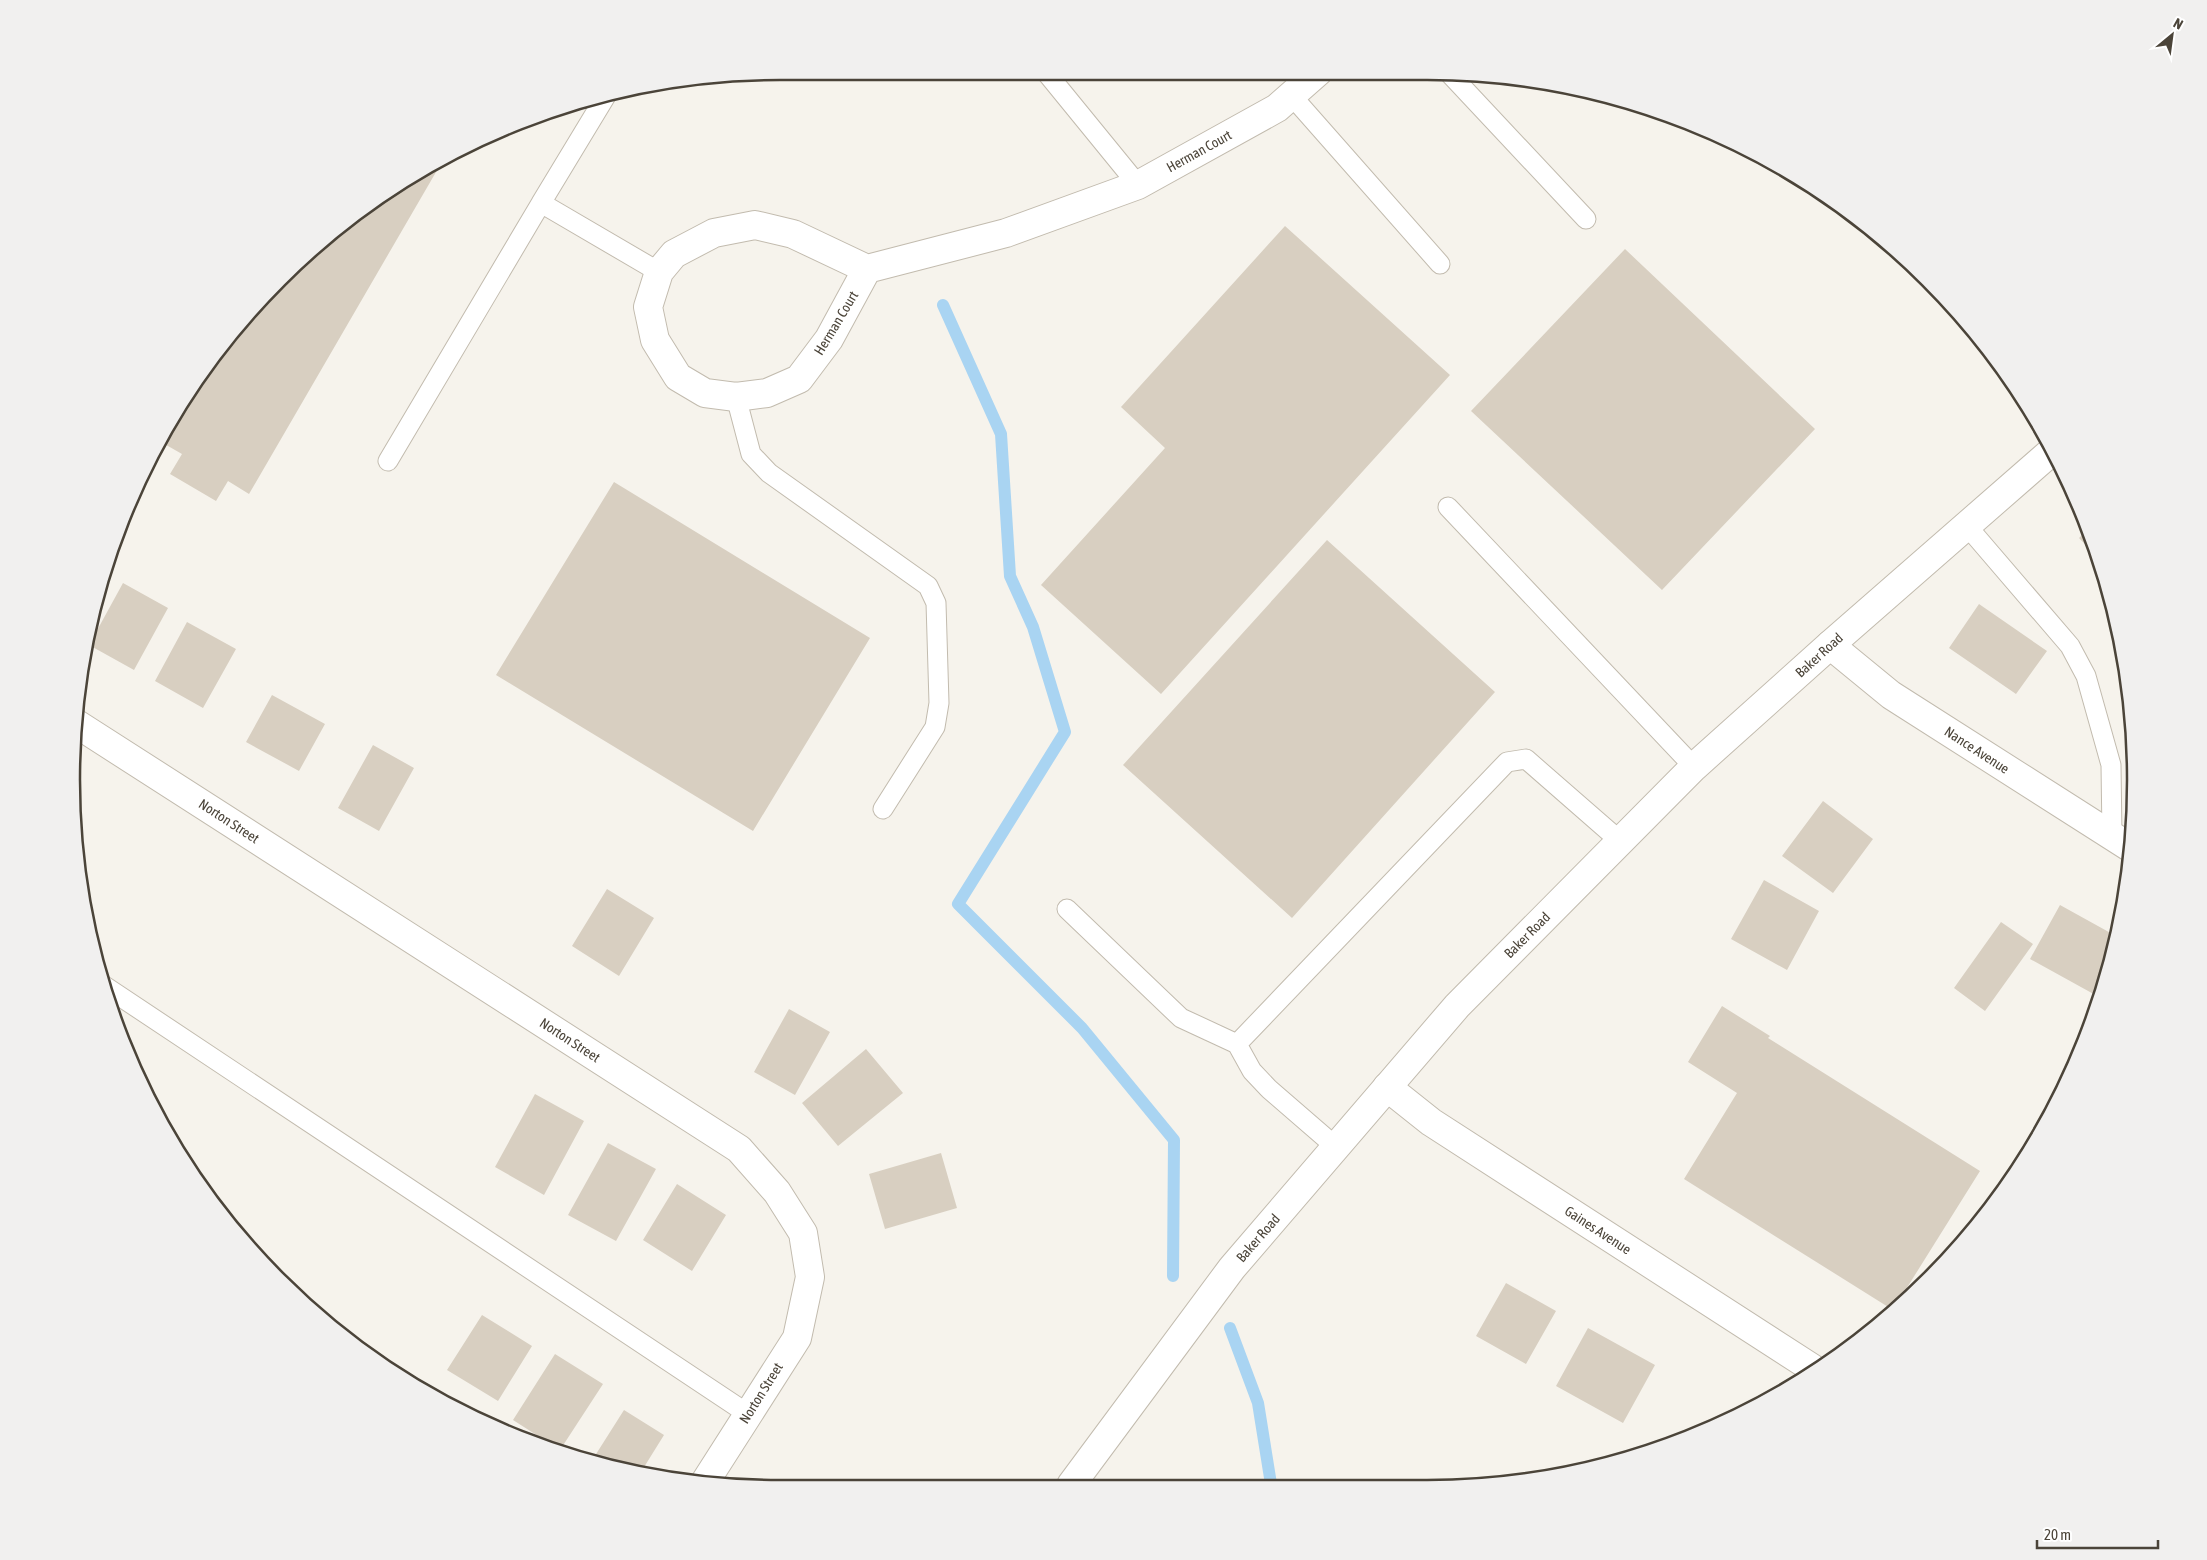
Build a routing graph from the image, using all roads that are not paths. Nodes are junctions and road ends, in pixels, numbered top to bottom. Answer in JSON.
{"nodes":[{"id":1,"x":1052,"y":80,"type":"edge"},
{"id":2,"x":1308,"y":80,"type":"edge"},
{"id":3,"x":1456,"y":81,"type":"edge"},
{"id":4,"x":1291,"y":95,"type":"junction"},
{"id":5,"x":601,"y":103,"type":"edge"},
{"id":6,"x":1138,"y":185,"type":"junction"},
{"id":7,"x":541,"y":203,"type":"junction"},
{"id":8,"x":1586,"y":219,"type":"dead end"},
{"id":9,"x":1440,"y":264,"type":"dead end"},
{"id":10,"x":867,"y":269,"type":"junction"},
{"id":11,"x":659,"y":272,"type":"junction"},
{"id":12,"x":736,"y":398,"type":"junction"},
{"id":13,"x":2047,"y":455,"type":"edge"},
{"id":14,"x":388,"y":461,"type":"dead end"},
{"id":15,"x":1448,"y":507,"type":"dead end"},
{"id":16,"x":1967,"y":526,"type":"junction"},
{"id":17,"x":1830,"y":645,"type":"junction"},
{"id":18,"x":82,"y":727,"type":"edge"},
{"id":19,"x":1694,"y":767,"type":"junction"},
{"id":20,"x":884,"y":809,"type":"dead end"},
{"id":21,"x":1620,"y":841,"type":"junction"},
{"id":22,"x":2121,"y":842,"type":"edge"},
{"id":23,"x":1067,"y":909,"type":"dead end"},
{"id":24,"x":113,"y":990,"type":"edge"},
{"id":25,"x":1237,"y":1044,"type":"junction"},
{"id":26,"x":1387,"y":1087,"type":"junction"},
{"id":27,"x":1336,"y":1147,"type":"junction"},
{"id":28,"x":1809,"y":1366,"type":"edge"},
{"id":29,"x":748,"y":1414,"type":"junction"},
{"id":30,"x":709,"y":1476,"type":"edge"},
{"id":31,"x":1075,"y":1480,"type":"edge"}],
"edges":[{"from":1,"to":6,"type":"lane"},
{"from":2,"to":4,"type":"street","name":"Herman Court"},
{"from":3,"to":8,"type":"lane"},
{"from":4,"to":6,"type":"street","name":"Herman Court"},
{"from":4,"to":9,"type":"lane"},
{"from":5,"to":7,"type":"lane"},
{"from":6,"to":10,"type":"street","name":"Herman Court"},
{"from":7,"to":11,"type":"lane"},
{"from":7,"to":14,"type":"lane"},
{"from":10,"to":11,"type":"street","name":"Herman Court"},
{"from":10,"to":12,"type":"street","name":"Herman Court"},
{"from":11,"to":12,"type":"street","name":"Herman Court"},
{"from":12,"to":20,"type":"lane"},
{"from":13,"to":16,"type":"street","name":"Baker Road"},
{"from":15,"to":19,"type":"lane"},
{"from":16,"to":17,"type":"street","name":"Baker Road"},
{"from":16,"to":22,"type":"lane"},
{"from":17,"to":19,"type":"street","name":"Baker Road"},
{"from":17,"to":22,"type":"street","name":"Nance Avenue"},
{"from":18,"to":29,"type":"street","name":"Norton Street"},
{"from":19,"to":21,"type":"street","name":"Baker Road"},
{"from":21,"to":25,"type":"lane"},
{"from":21,"to":26,"type":"street","name":"Baker Road"},
{"from":23,"to":25,"type":"lane"},
{"from":24,"to":29,"type":"lane"},
{"from":25,"to":27,"type":"lane"},
{"from":26,"to":27,"type":"street","name":"Baker Road"},
{"from":26,"to":28,"type":"street","name":"Gaines Avenue"},
{"from":27,"to":31,"type":"street","name":"Baker Road"},
{"from":29,"to":30,"type":"street","name":"Norton Street"}]}
